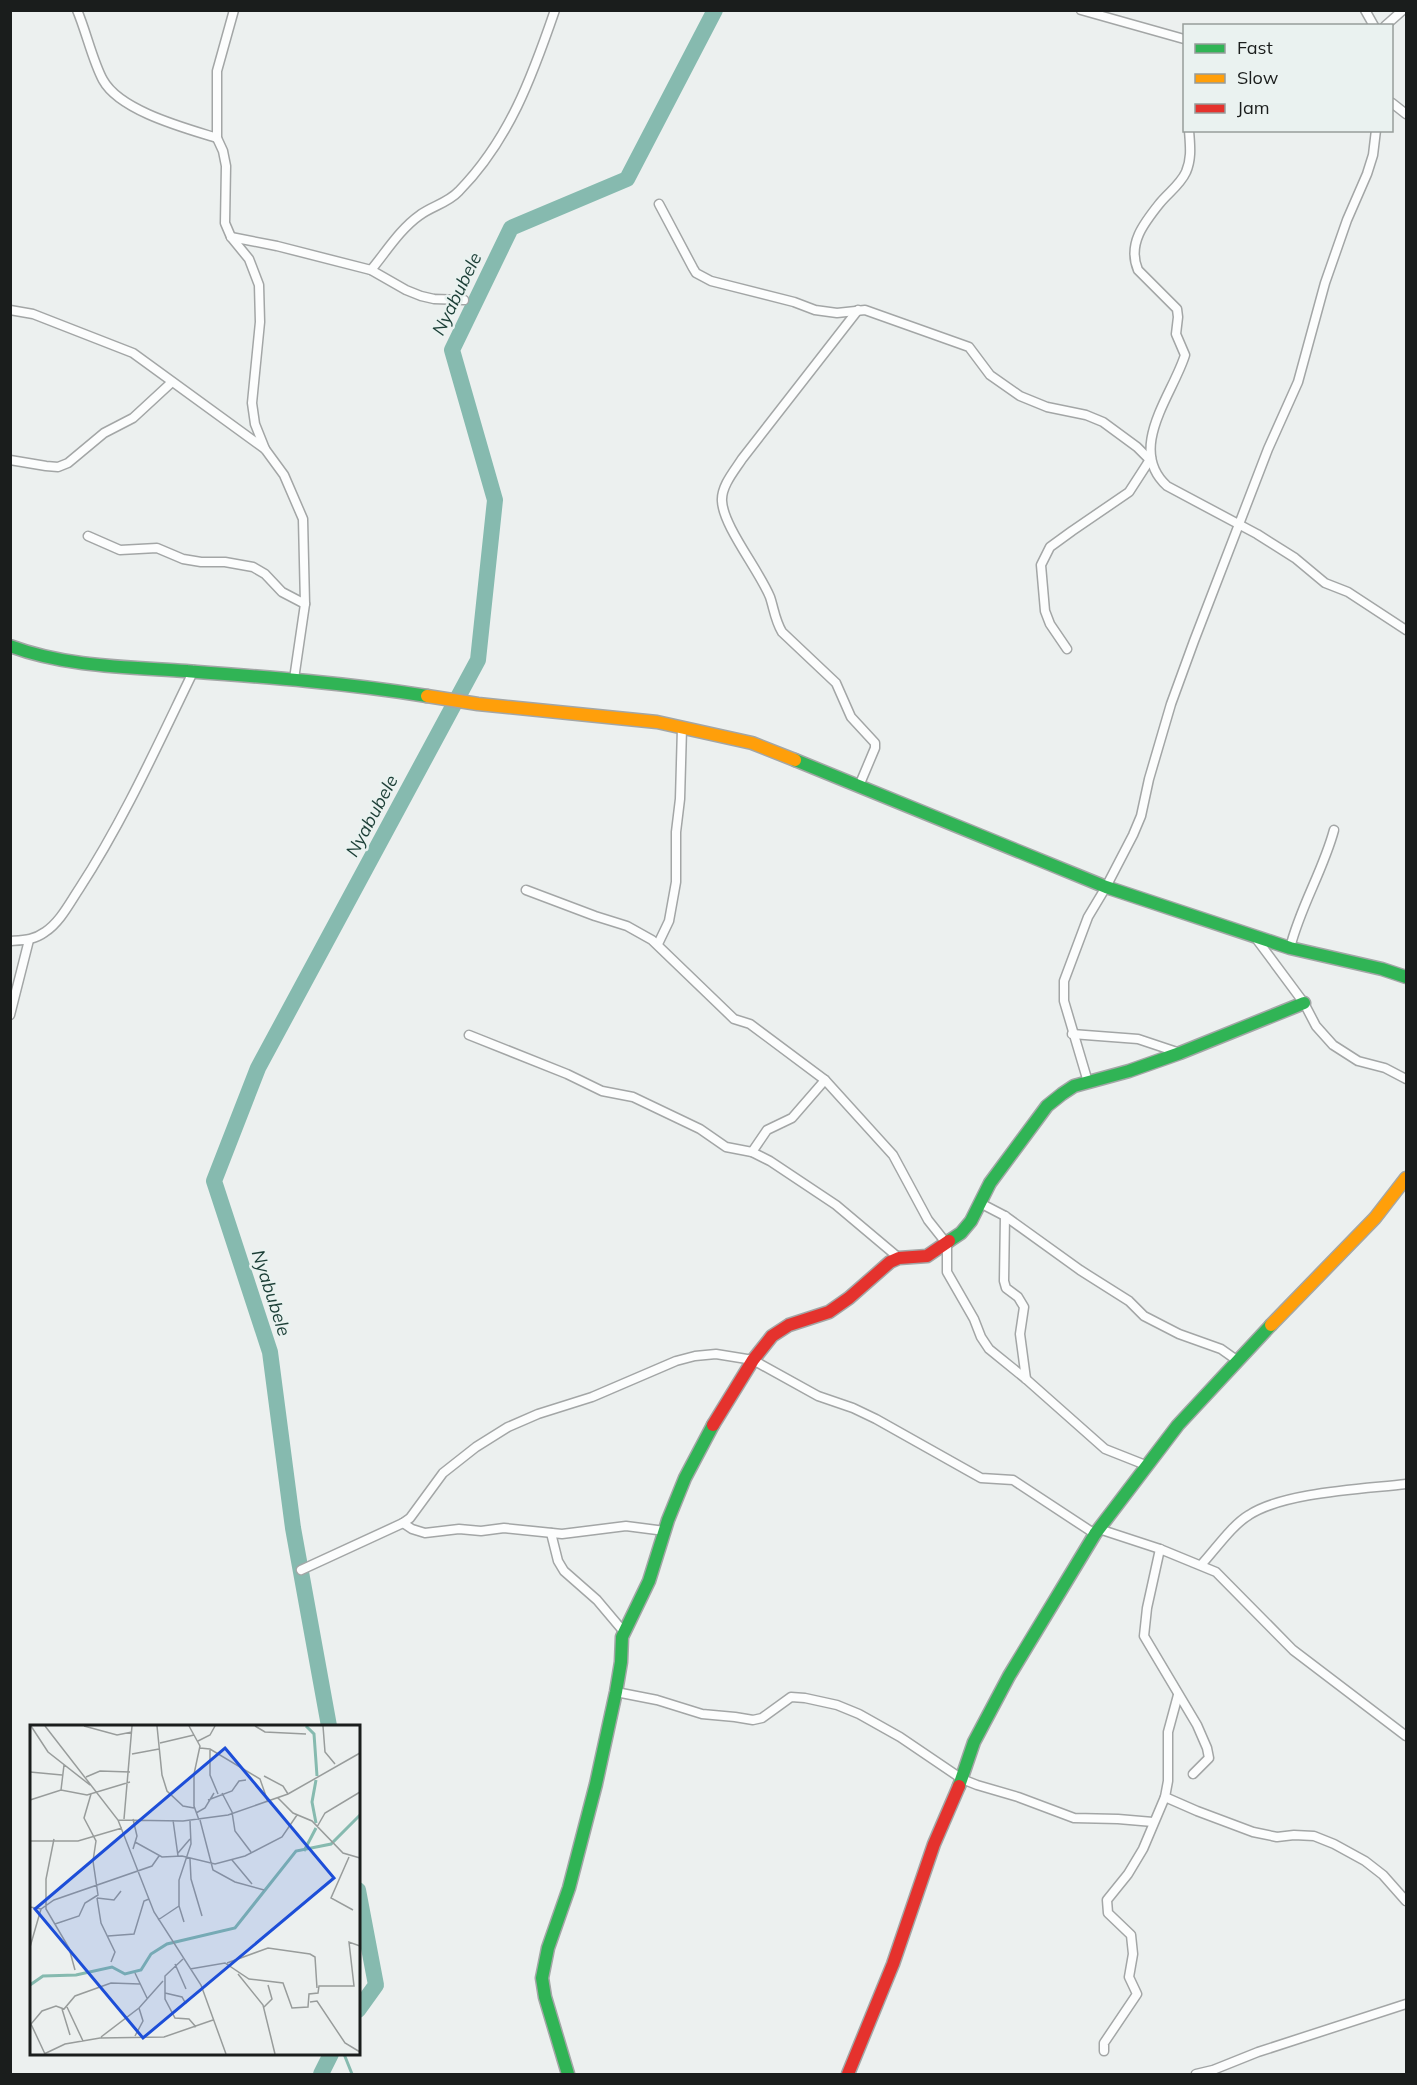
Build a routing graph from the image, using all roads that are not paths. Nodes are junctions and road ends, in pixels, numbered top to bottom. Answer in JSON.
{"nodes":[{"id":1,"x":77,"y":10,"type":"edge"},
{"id":2,"x":234,"y":10,"type":"edge"},
{"id":3,"x":555,"y":10,"type":"edge"},
{"id":4,"x":1082,"y":10,"type":"edge"},
{"id":5,"x":1365,"y":10,"type":"edge"},
{"id":6,"x":1405,"y":11,"type":"edge"},
{"id":7,"x":1373,"y":24,"type":"edge"},
{"id":8,"x":1388,"y":24,"type":"edge"},
{"id":9,"x":1183,"y":38,"type":"edge"},
{"id":10,"x":1393,"y":104,"type":"edge"},
{"id":11,"x":1407,"y":114,"type":"edge"},
{"id":12,"x":1189,"y":132,"type":"edge"},
{"id":13,"x":1376,"y":132,"type":"edge"},
{"id":14,"x":217,"y":138,"type":"junction"},
{"id":15,"x":659,"y":204,"type":"dead end"},
{"id":16,"x":231,"y":237,"type":"junction"},
{"id":17,"x":371,"y":270,"type":"junction"},
{"id":18,"x":464,"y":300,"type":"dead end"},
{"id":19,"x":10,"y":310,"type":"edge"},
{"id":20,"x":858,"y":310,"type":"junction"},
{"id":21,"x":172,"y":382,"type":"junction"},
{"id":22,"x":265,"y":449,"type":"junction"},
{"id":23,"x":1150,"y":459,"type":"junction"},
{"id":24,"x":10,"y":460,"type":"edge"},
{"id":25,"x":1238,"y":525,"type":"junction"},
{"id":26,"x":88,"y":536,"type":"dead end"},
{"id":27,"x":305,"y":604,"type":"junction"},
{"id":28,"x":1407,"y":630,"type":"edge"},
{"id":29,"x":10,"y":646,"type":"edge"},
{"id":30,"x":1067,"y":648,"type":"dead end"},
{"id":31,"x":194,"y":670,"type":"junction"},
{"id":32,"x":294,"y":679,"type":"junction"},
{"id":33,"x":682,"y":728,"type":"junction"},
{"id":34,"x":859,"y":786,"type":"junction"},
{"id":35,"x":1334,"y":830,"type":"dead end"},
{"id":36,"x":1106,"y":887,"type":"junction"},
{"id":37,"x":526,"y":890,"type":"dead end"},
{"id":38,"x":1255,"y":937,"type":"junction"},
{"id":39,"x":29,"y":940,"type":"junction"},
{"id":40,"x":10,"y":941,"type":"edge"},
{"id":41,"x":658,"y":945,"type":"junction"},
{"id":42,"x":1290,"y":948,"type":"junction"},
{"id":43,"x":1407,"y":977,"type":"edge"},
{"id":44,"x":1304,"y":1003,"type":"junction"},
{"id":45,"x":10,"y":1015,"type":"edge"},
{"id":46,"x":1072,"y":1034,"type":"junction"},
{"id":47,"x":469,"y":1035,"type":"dead end"},
{"id":48,"x":1180,"y":1053,"type":"junction"},
{"id":49,"x":1407,"y":1079,"type":"edge"},
{"id":50,"x":825,"y":1080,"type":"junction"},
{"id":51,"x":1088,"y":1083,"type":"junction"},
{"id":52,"x":752,"y":1152,"type":"junction"},
{"id":53,"x":1407,"y":1178,"type":"edge"},
{"id":54,"x":980,"y":1203,"type":"junction"},
{"id":55,"x":1005,"y":1216,"type":"junction"},
{"id":56,"x":947,"y":1244,"type":"junction"},
{"id":57,"x":899,"y":1258,"type":"junction"},
{"id":58,"x":753,"y":1360,"type":"junction"},
{"id":59,"x":1238,"y":1360,"type":"junction"},
{"id":60,"x":1026,"y":1379,"type":"junction"},
{"id":61,"x":1148,"y":1466,"type":"junction"},
{"id":62,"x":1407,"y":1484,"type":"edge"},
{"id":63,"x":404,"y":1523,"type":"junction"},
{"id":64,"x":665,"y":1531,"type":"junction"},
{"id":65,"x":1097,"y":1532,"type":"junction"},
{"id":66,"x":551,"y":1533,"type":"junction"},
{"id":67,"x":1160,"y":1549,"type":"junction"},
{"id":68,"x":1201,"y":1565,"type":"junction"},
{"id":69,"x":301,"y":1570,"type":"dead end"},
{"id":70,"x":624,"y":1632,"type":"junction"},
{"id":71,"x":616,"y":1692,"type":"junction"},
{"id":72,"x":1178,"y":1695,"type":"junction"},
{"id":73,"x":1407,"y":1736,"type":"edge"},
{"id":74,"x":1193,"y":1774,"type":"dead end"},
{"id":75,"x":962,"y":1779,"type":"junction"},
{"id":76,"x":1165,"y":1797,"type":"junction"},
{"id":77,"x":1153,"y":1822,"type":"junction"},
{"id":78,"x":1407,"y":1901,"type":"edge"},
{"id":79,"x":1407,"y":2004,"type":"edge"},
{"id":80,"x":1104,"y":2050,"type":"dead end"},
{"id":81,"x":851,"y":2073,"type":"edge"},
{"id":82,"x":568,"y":2074,"type":"edge"},
{"id":83,"x":1196,"y":2074,"type":"edge"}],
"edges":[{"from":1,"to":14,"type":"street"},
{"from":2,"to":14,"type":"street"},
{"from":3,"to":17,"type":"street"},
{"from":4,"to":9,"type":"street"},
{"from":5,"to":7,"type":"street"},
{"from":6,"to":8,"type":"street"},
{"from":10,"to":11,"type":"street"},
{"from":12,"to":23,"type":"street"},
{"from":13,"to":25,"type":"street"},
{"from":14,"to":16,"type":"street"},
{"from":15,"to":20,"type":"street"},
{"from":16,"to":17,"type":"street"},
{"from":16,"to":22,"type":"street"},
{"from":17,"to":18,"type":"street"},
{"from":19,"to":21,"type":"street"},
{"from":20,"to":23,"type":"street"},
{"from":20,"to":34,"type":"street"},
{"from":21,"to":22,"type":"street"},
{"from":21,"to":24,"type":"street"},
{"from":22,"to":27,"type":"street"},
{"from":23,"to":25,"type":"street"},
{"from":23,"to":30,"type":"street"},
{"from":25,"to":28,"type":"street"},
{"from":25,"to":36,"type":"street"},
{"from":26,"to":27,"type":"street"},
{"from":27,"to":32,"type":"street"},
{"from":29,"to":31,"type":"street"},
{"from":31,"to":32,"type":"street"},
{"from":31,"to":39,"type":"street"},
{"from":32,"to":33,"type":"street"},
{"from":33,"to":34,"type":"street"},
{"from":33,"to":41,"type":"street"},
{"from":34,"to":36,"type":"street"},
{"from":35,"to":42,"type":"street"},
{"from":36,"to":38,"type":"street"},
{"from":36,"to":46,"type":"street"},
{"from":37,"to":41,"type":"street"},
{"from":38,"to":42,"type":"street"},
{"from":38,"to":44,"type":"street"},
{"from":39,"to":40,"type":"street"},
{"from":39,"to":45,"type":"street"},
{"from":41,"to":50,"type":"street"},
{"from":42,"to":43,"type":"street"},
{"from":44,"to":48,"type":"street"},
{"from":44,"to":49,"type":"street"},
{"from":46,"to":48,"type":"street"},
{"from":46,"to":51,"type":"street"},
{"from":47,"to":52,"type":"street"},
{"from":48,"to":51,"type":"street"},
{"from":50,"to":52,"type":"street"},
{"from":50,"to":56,"type":"street"},
{"from":51,"to":54,"type":"street"},
{"from":52,"to":57,"type":"street"},
{"from":53,"to":59,"type":"street"},
{"from":54,"to":55,"type":"street"},
{"from":54,"to":56,"type":"street"},
{"from":55,"to":59,"type":"street"},
{"from":55,"to":60,"type":"street"},
{"from":56,"to":57,"type":"street"},
{"from":56,"to":60,"type":"street"},
{"from":57,"to":58,"type":"street"},
{"from":58,"to":63,"type":"street"},
{"from":58,"to":64,"type":"street"},
{"from":58,"to":65,"type":"street"},
{"from":59,"to":61,"type":"street"},
{"from":60,"to":61,"type":"street"},
{"from":61,"to":65,"type":"street"},
{"from":62,"to":68,"type":"street"},
{"from":63,"to":66,"type":"street"},
{"from":63,"to":69,"type":"street"},
{"from":64,"to":66,"type":"street"},
{"from":64,"to":70,"type":"street"},
{"from":65,"to":67,"type":"street"},
{"from":65,"to":75,"type":"street"},
{"from":66,"to":70,"type":"street"},
{"from":67,"to":68,"type":"street"},
{"from":67,"to":72,"type":"street"},
{"from":68,"to":73,"type":"street"},
{"from":70,"to":71,"type":"street"},
{"from":71,"to":75,"type":"street"},
{"from":71,"to":82,"type":"street"},
{"from":72,"to":74,"type":"street"},
{"from":72,"to":76,"type":"street"},
{"from":75,"to":77,"type":"street"},
{"from":75,"to":81,"type":"street"},
{"from":76,"to":77,"type":"street"},
{"from":76,"to":78,"type":"street"},
{"from":77,"to":80,"type":"street"},
{"from":79,"to":83,"type":"street"}]}
